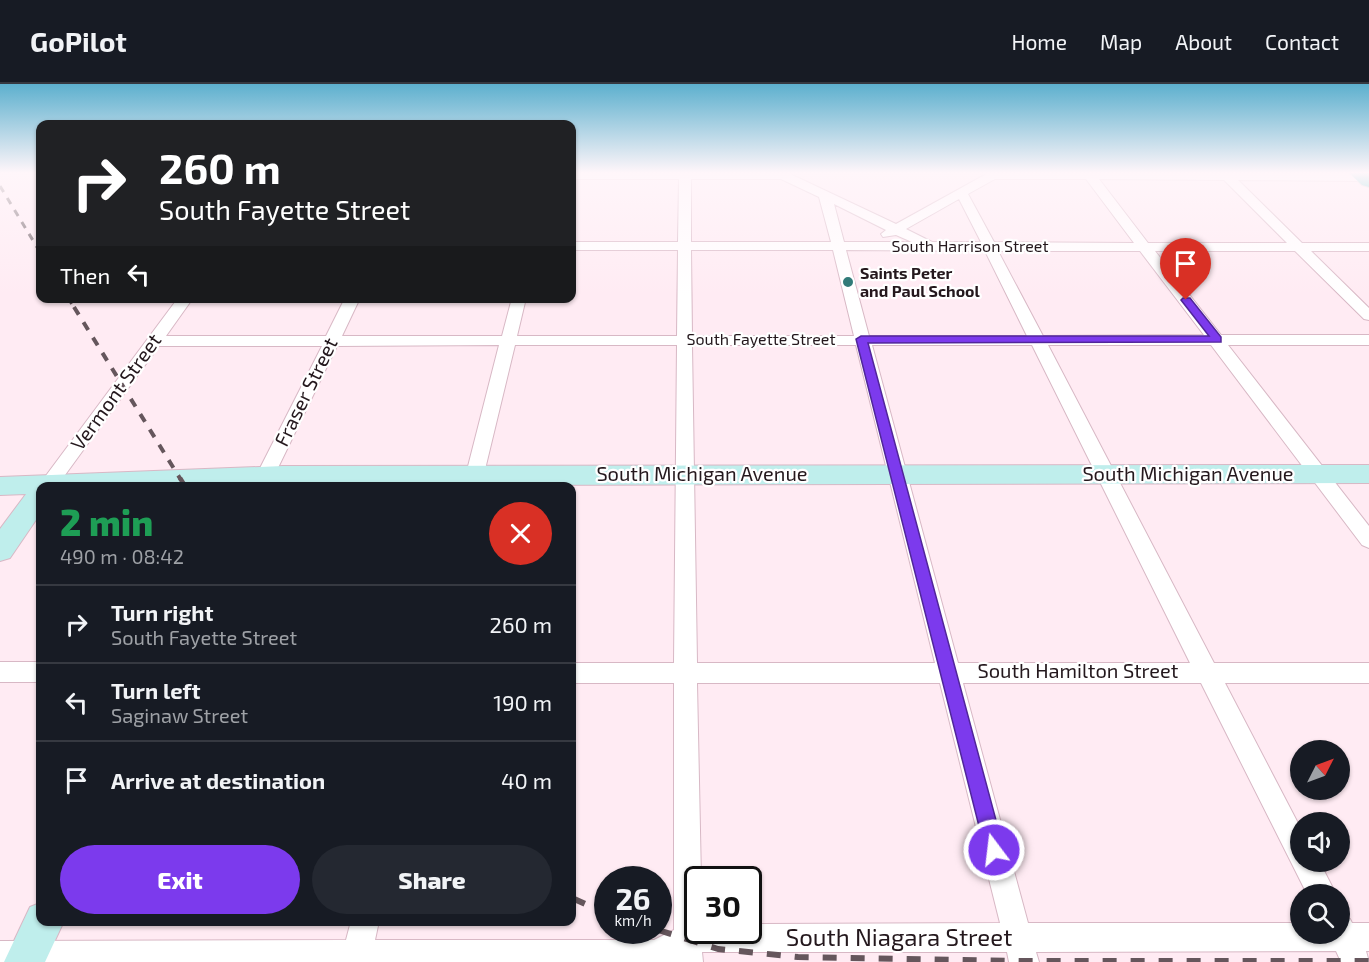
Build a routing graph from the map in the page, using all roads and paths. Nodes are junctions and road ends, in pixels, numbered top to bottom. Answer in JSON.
{"nodes":[{"id":1,"x":686,"y":213,"type":"edge"},
{"id":2,"x":829,"y":213,"type":"edge"},
{"id":3,"x":861,"y":213,"type":"edge"},
{"id":4,"x":926,"y":213,"type":"edge"},
{"id":5,"x":973,"y":213,"type":"edge"},
{"id":6,"x":1119,"y":213,"type":"edge"},
{"id":7,"x":1264,"y":213,"type":"edge"},
{"id":8,"x":896,"y":230,"type":"junction"},
{"id":9,"x":576,"y":246,"type":"edge"},
{"id":10,"x":686,"y":246,"type":"junction"},
{"id":11,"x":837,"y":246,"type":"junction"},
{"id":12,"x":868,"y":246,"type":"junction"},
{"id":13,"x":931,"y":246,"type":"junction"},
{"id":14,"x":991,"y":246,"type":"junction"},
{"id":15,"x":1145,"y":247,"type":"junction"},
{"id":16,"x":1298,"y":247,"type":"junction"},
{"id":17,"x":1369,"y":247,"type":"edge"},
{"id":18,"x":182,"y":303,"type":"edge"},
{"id":19,"x":350,"y":303,"type":"edge"},
{"id":20,"x":518,"y":303,"type":"edge"},
{"id":21,"x":1369,"y":316,"type":"edge"},
{"id":22,"x":684,"y":339,"type":"junction"},
{"id":23,"x":861,"y":339,"type":"junction"},
{"id":24,"x":1217,"y":339,"type":"junction"},
{"id":25,"x":332,"y":340,"type":"junction"},
{"id":26,"x":508,"y":340,"type":"junction"},
{"id":27,"x":1038,"y":340,"type":"junction"},
{"id":28,"x":1369,"y":340,"type":"edge"},
{"id":29,"x":154,"y":341,"type":"junction"},
{"id":30,"x":684,"y":473,"type":"junction"},
{"id":31,"x":896,"y":473,"type":"junction"},
{"id":32,"x":1319,"y":474,"type":"junction"},
{"id":33,"x":1369,"y":474,"type":"edge"},
{"id":34,"x":1106,"y":475,"type":"junction"},
{"id":35,"x":474,"y":480,"type":"edge"},
{"id":36,"x":262,"y":481,"type":"edge"},
{"id":37,"x":50,"y":482,"type":"edge"},
{"id":38,"x":235,"y":482,"type":"edge"},
{"id":39,"x":0,"y":486,"type":"edge"},
{"id":40,"x":36,"y":488,"type":"edge"},
{"id":41,"x":36,"y":501,"type":"edge"},
{"id":42,"x":1369,"y":540,"type":"edge"},
{"id":43,"x":0,"y":550,"type":"edge"},
{"id":44,"x":948,"y":671,"type":"junction"},
{"id":45,"x":1206,"y":671,"type":"junction"},
{"id":46,"x":0,"y":672,"type":"edge"},
{"id":47,"x":36,"y":672,"type":"edge"},
{"id":48,"x":576,"y":673,"type":"edge"},
{"id":49,"x":687,"y":673,"type":"junction"},
{"id":50,"x":1369,"y":673,"type":"edge"},
{"id":51,"x":1290,"y":835,"type":"edge"},
{"id":52,"x":364,"y":926,"type":"edge"},
{"id":53,"x":1352,"y":941,"type":"edge"},
{"id":54,"x":24,"y":948,"type":"edge"},
{"id":55,"x":688,"y":950,"type":"edge"},
{"id":56,"x":1021,"y":950,"type":"edge"},
{"id":57,"x":356,"y":957,"type":"edge"}],
"edges":[{"from":1,"to":10,"type":"street"},
{"from":2,"to":11,"type":"street"},
{"from":3,"to":8,"type":"street"},
{"from":4,"to":8,"type":"street"},
{"from":5,"to":14,"type":"street"},
{"from":6,"to":15,"type":"street"},
{"from":7,"to":16,"type":"street"},
{"from":8,"to":12,"type":"street"},
{"from":8,"to":13,"type":"street"},
{"from":9,"to":10,"type":"street","name":"South Harrison Street"},
{"from":10,"to":11,"type":"street","name":"South Harrison Street"},
{"from":10,"to":22,"type":"street"},
{"from":11,"to":12,"type":"street","name":"South Harrison Street"},
{"from":11,"to":23,"type":"street"},
{"from":12,"to":13,"type":"street","name":"South Harrison Street"},
{"from":13,"to":14,"type":"street","name":"South Harrison Street"},
{"from":14,"to":15,"type":"street","name":"South Harrison Street"},
{"from":14,"to":27,"type":"street"},
{"from":15,"to":16,"type":"street","name":"South Harrison Street"},
{"from":15,"to":24,"type":"street"},
{"from":16,"to":17,"type":"street","name":"South Harrison Street"},
{"from":16,"to":21,"type":"street"},
{"from":18,"to":29,"type":"street","name":"Vermont Street"},
{"from":19,"to":25,"type":"street","name":"Fraser Street"},
{"from":20,"to":26,"type":"street"},
{"from":22,"to":23,"type":"street","name":"South Fayette Street"},
{"from":22,"to":26,"type":"street","name":"South Fayette Street"},
{"from":22,"to":30,"type":"street"},
{"from":23,"to":27,"type":"street","name":"South Fayette Street"},
{"from":23,"to":31,"type":"street"},
{"from":24,"to":27,"type":"street","name":"South Fayette Street"},
{"from":24,"to":28,"type":"street","name":"South Fayette Street"},
{"from":24,"to":32,"type":"street"},
{"from":25,"to":26,"type":"street","name":"South Fayette Street"},
{"from":25,"to":29,"type":"street","name":"South Fayette Street"},
{"from":25,"to":36,"type":"street","name":"Fraser Street"},
{"from":26,"to":35,"type":"street"},
{"from":27,"to":34,"type":"street"},
{"from":29,"to":37,"type":"street","name":"Vermont Street"},
{"from":30,"to":31,"type":"street","name":"South Michigan Avenue"},
{"from":30,"to":35,"type":"street","name":"South Michigan Avenue"},
{"from":30,"to":49,"type":"street"},
{"from":31,"to":34,"type":"street","name":"South Michigan Avenue"},
{"from":31,"to":44,"type":"street"},
{"from":32,"to":33,"type":"street","name":"South Michigan Avenue"},
{"from":32,"to":34,"type":"street","name":"South Michigan Avenue"},
{"from":32,"to":42,"type":"street"},
{"from":34,"to":45,"type":"street"},
{"from":35,"to":36,"type":"street","name":"South Michigan Avenue"},
{"from":36,"to":38,"type":"street","name":"South Michigan Avenue"},
{"from":39,"to":40,"type":"street","name":"South Michigan Avenue"},
{"from":41,"to":43,"type":"street","name":"Vermont Street"},
{"from":44,"to":45,"type":"street","name":"South Hamilton Street"},
{"from":44,"to":49,"type":"street","name":"South Hamilton Street"},
{"from":44,"to":56,"type":"street"},
{"from":45,"to":50,"type":"street","name":"South Hamilton Street"},
{"from":45,"to":51,"type":"street"},
{"from":46,"to":47,"type":"street"},
{"from":48,"to":49,"type":"street","name":"South Hamilton Street"},
{"from":49,"to":55,"type":"street"},
{"from":52,"to":57,"type":"street"},
{"from":53,"to":56,"type":"street","name":"South Niagara Street"},
{"from":54,"to":57,"type":"street","name":"South Niagara Street"},
{"from":55,"to":56,"type":"street","name":"South Niagara Street"},
{"from":55,"to":57,"type":"street","name":"South Niagara Street"}]}
